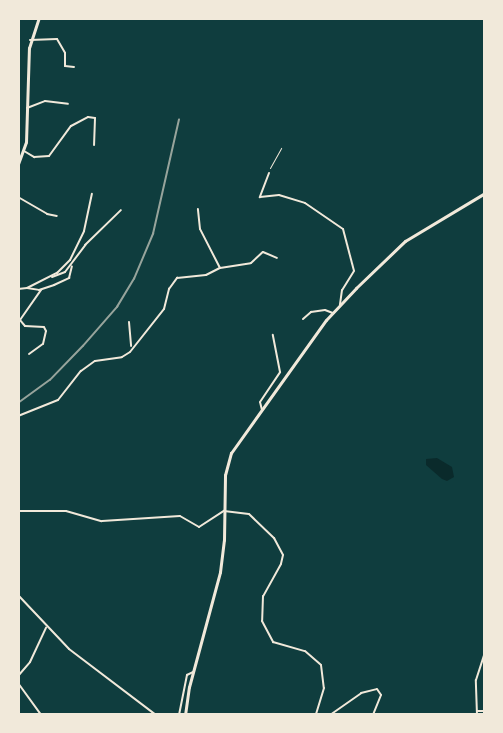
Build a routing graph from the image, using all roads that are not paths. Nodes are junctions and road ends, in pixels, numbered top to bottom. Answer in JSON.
{"nodes":[{"id":1,"x":39,"y":18,"type":"edge"},
{"id":2,"x":30,"y":40,"type":"junction"},
{"id":3,"x":74,"y":67,"type":"dead end"},
{"id":4,"x":68,"y":104,"type":"dead end"},
{"id":5,"x":27,"y":108,"type":"junction"},
{"id":6,"x":94,"y":145,"type":"dead end"},
{"id":7,"x":24,"y":151,"type":"junction"},
{"id":8,"x":18,"y":164,"type":"edge"},
{"id":9,"x":269,"y":173,"type":"road end"},
{"id":10,"x":485,"y":193,"type":"edge"},
{"id":11,"x":92,"y":194,"type":"dead end"},
{"id":12,"x":18,"y":197,"type":"edge"},
{"id":13,"x":198,"y":209,"type":"dead end"},
{"id":14,"x":121,"y":210,"type":"dead end"},
{"id":15,"x":57,"y":216,"type":"dead end"},
{"id":16,"x":277,"y":258,"type":"dead end"},
{"id":17,"x":72,"y":264,"type":"junction"},
{"id":18,"x":220,"y":268,"type":"junction"},
{"id":19,"x":50,"y":277,"type":"junction"},
{"id":20,"x":27,"y":288,"type":"junction"},
{"id":21,"x":18,"y":289,"type":"edge"},
{"id":22,"x":41,"y":290,"type":"junction"},
{"id":23,"x":340,"y":305,"type":"junction"},
{"id":24,"x":333,"y":313,"type":"junction"},
{"id":25,"x":303,"y":318,"type":"dead end"},
{"id":26,"x":129,"y":322,"type":"dead end"},
{"id":27,"x":273,"y":335,"type":"dead end"},
{"id":28,"x":130,"y":352,"type":"junction"},
{"id":29,"x":29,"y":354,"type":"dead end"},
{"id":30,"x":262,"y":410,"type":"junction"},
{"id":31,"x":18,"y":416,"type":"edge"},
{"id":32,"x":18,"y":511,"type":"edge"},
{"id":33,"x":224,"y":511,"type":"junction"},
{"id":34,"x":18,"y":595,"type":"edge"},
{"id":35,"x":46,"y":627,"type":"junction"},
{"id":36,"x":485,"y":652,"type":"edge"},
{"id":37,"x":193,"y":672,"type":"junction"},
{"id":38,"x":18,"y":676,"type":"edge"},
{"id":39,"x":18,"y":683,"type":"edge"},
{"id":40,"x":485,"y":711,"type":"edge"},
{"id":41,"x":477,"y":713,"type":"edge"},
{"id":42,"x":40,"y":715,"type":"edge"},
{"id":43,"x":156,"y":715,"type":"edge"},
{"id":44,"x":179,"y":715,"type":"edge"},
{"id":45,"x":185,"y":715,"type":"edge"},
{"id":46,"x":316,"y":715,"type":"edge"},
{"id":47,"x":330,"y":715,"type":"edge"},
{"id":48,"x":373,"y":715,"type":"edge"}],
"edges":[{"from":1,"to":2,"type":"street"},
{"from":2,"to":3,"type":"street"},
{"from":2,"to":5,"type":"street"},
{"from":4,"to":5,"type":"street"},
{"from":5,"to":7,"type":"street"},
{"from":6,"to":7,"type":"street"},
{"from":7,"to":8,"type":"street"},
{"from":9,"to":23,"type":"street"},
{"from":10,"to":23,"type":"street"},
{"from":11,"to":19,"type":"street"},
{"from":12,"to":15,"type":"street"},
{"from":13,"to":18,"type":"street"},
{"from":14,"to":17,"type":"street"},
{"from":16,"to":18,"type":"street"},
{"from":17,"to":19,"type":"street"},
{"from":17,"to":22,"type":"street"},
{"from":18,"to":28,"type":"street"},
{"from":19,"to":20,"type":"street"},
{"from":20,"to":21,"type":"street"},
{"from":20,"to":22,"type":"street"},
{"from":22,"to":29,"type":"street"},
{"from":23,"to":24,"type":"street"},
{"from":24,"to":25,"type":"street"},
{"from":24,"to":30,"type":"street"},
{"from":26,"to":28,"type":"street"},
{"from":27,"to":30,"type":"street"},
{"from":28,"to":31,"type":"street"},
{"from":30,"to":33,"type":"street"},
{"from":32,"to":33,"type":"street"},
{"from":33,"to":37,"type":"street"},
{"from":33,"to":46,"type":"street"},
{"from":34,"to":35,"type":"street"},
{"from":35,"to":38,"type":"street"},
{"from":35,"to":43,"type":"street"},
{"from":36,"to":41,"type":"street"},
{"from":37,"to":44,"type":"street"},
{"from":37,"to":45,"type":"street"},
{"from":39,"to":42,"type":"street"},
{"from":40,"to":41,"type":"street"},
{"from":47,"to":48,"type":"street"}]}
